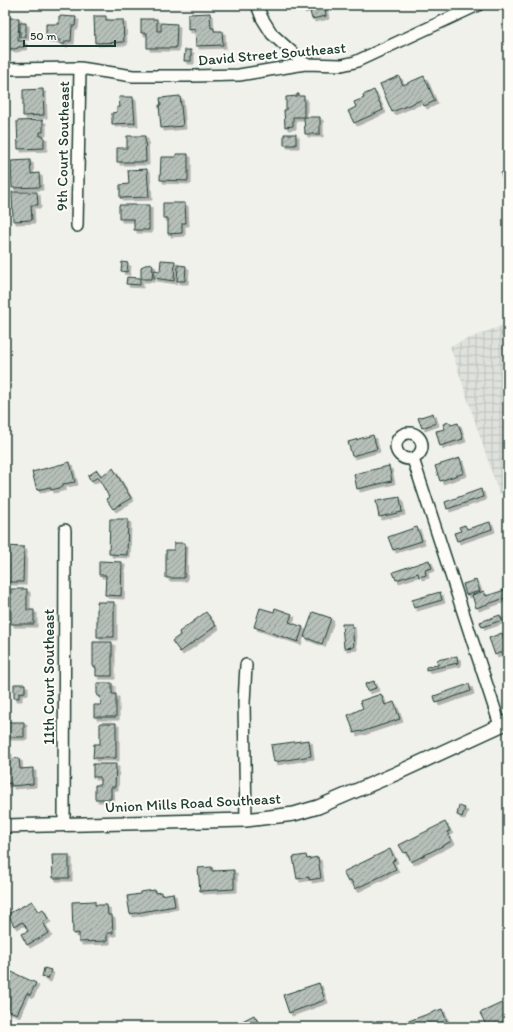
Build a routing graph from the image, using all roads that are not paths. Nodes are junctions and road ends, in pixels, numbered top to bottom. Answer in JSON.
{"nodes":[{"id":1,"x":257,"y":5,"type":"edge"},
{"id":2,"x":478,"y":5,"type":"edge"},
{"id":3,"x":305,"y":64,"type":"junction"},
{"id":4,"x":80,"y":68,"type":"junction"},
{"id":5,"x":5,"y":69,"type":"edge"},
{"id":6,"x":77,"y":226,"type":"dead end"},
{"id":7,"x":413,"y":459,"type":"dead end"},
{"id":8,"x":65,"y":530,"type":"dead end"},
{"id":9,"x":246,"y":665,"type":"dead end"},
{"id":10,"x":504,"y":723,"type":"edge"},
{"id":11,"x":246,"y":820,"type":"junction"},
{"id":12,"x":64,"y":824,"type":"junction"},
{"id":13,"x":5,"y":826,"type":"edge"}],
"edges":[{"from":1,"to":3,"type":"street"},
{"from":2,"to":3,"type":"street","name":"David Street Southeast"},
{"from":3,"to":4,"type":"street","name":"David Street Southeast"},
{"from":4,"to":5,"type":"street","name":"David Street Southeast"},
{"from":4,"to":6,"type":"street","name":"9th Court Southeast"},
{"from":7,"to":10,"type":"street"},
{"from":8,"to":12,"type":"street","name":"11th Court Southeast"},
{"from":9,"to":11,"type":"street"},
{"from":10,"to":11,"type":"street","name":"Union Mills Road Southeast"},
{"from":11,"to":12,"type":"street","name":"Union Mills Road Southeast"},
{"from":12,"to":13,"type":"street","name":"Union Mills Road Southeast"}]}
